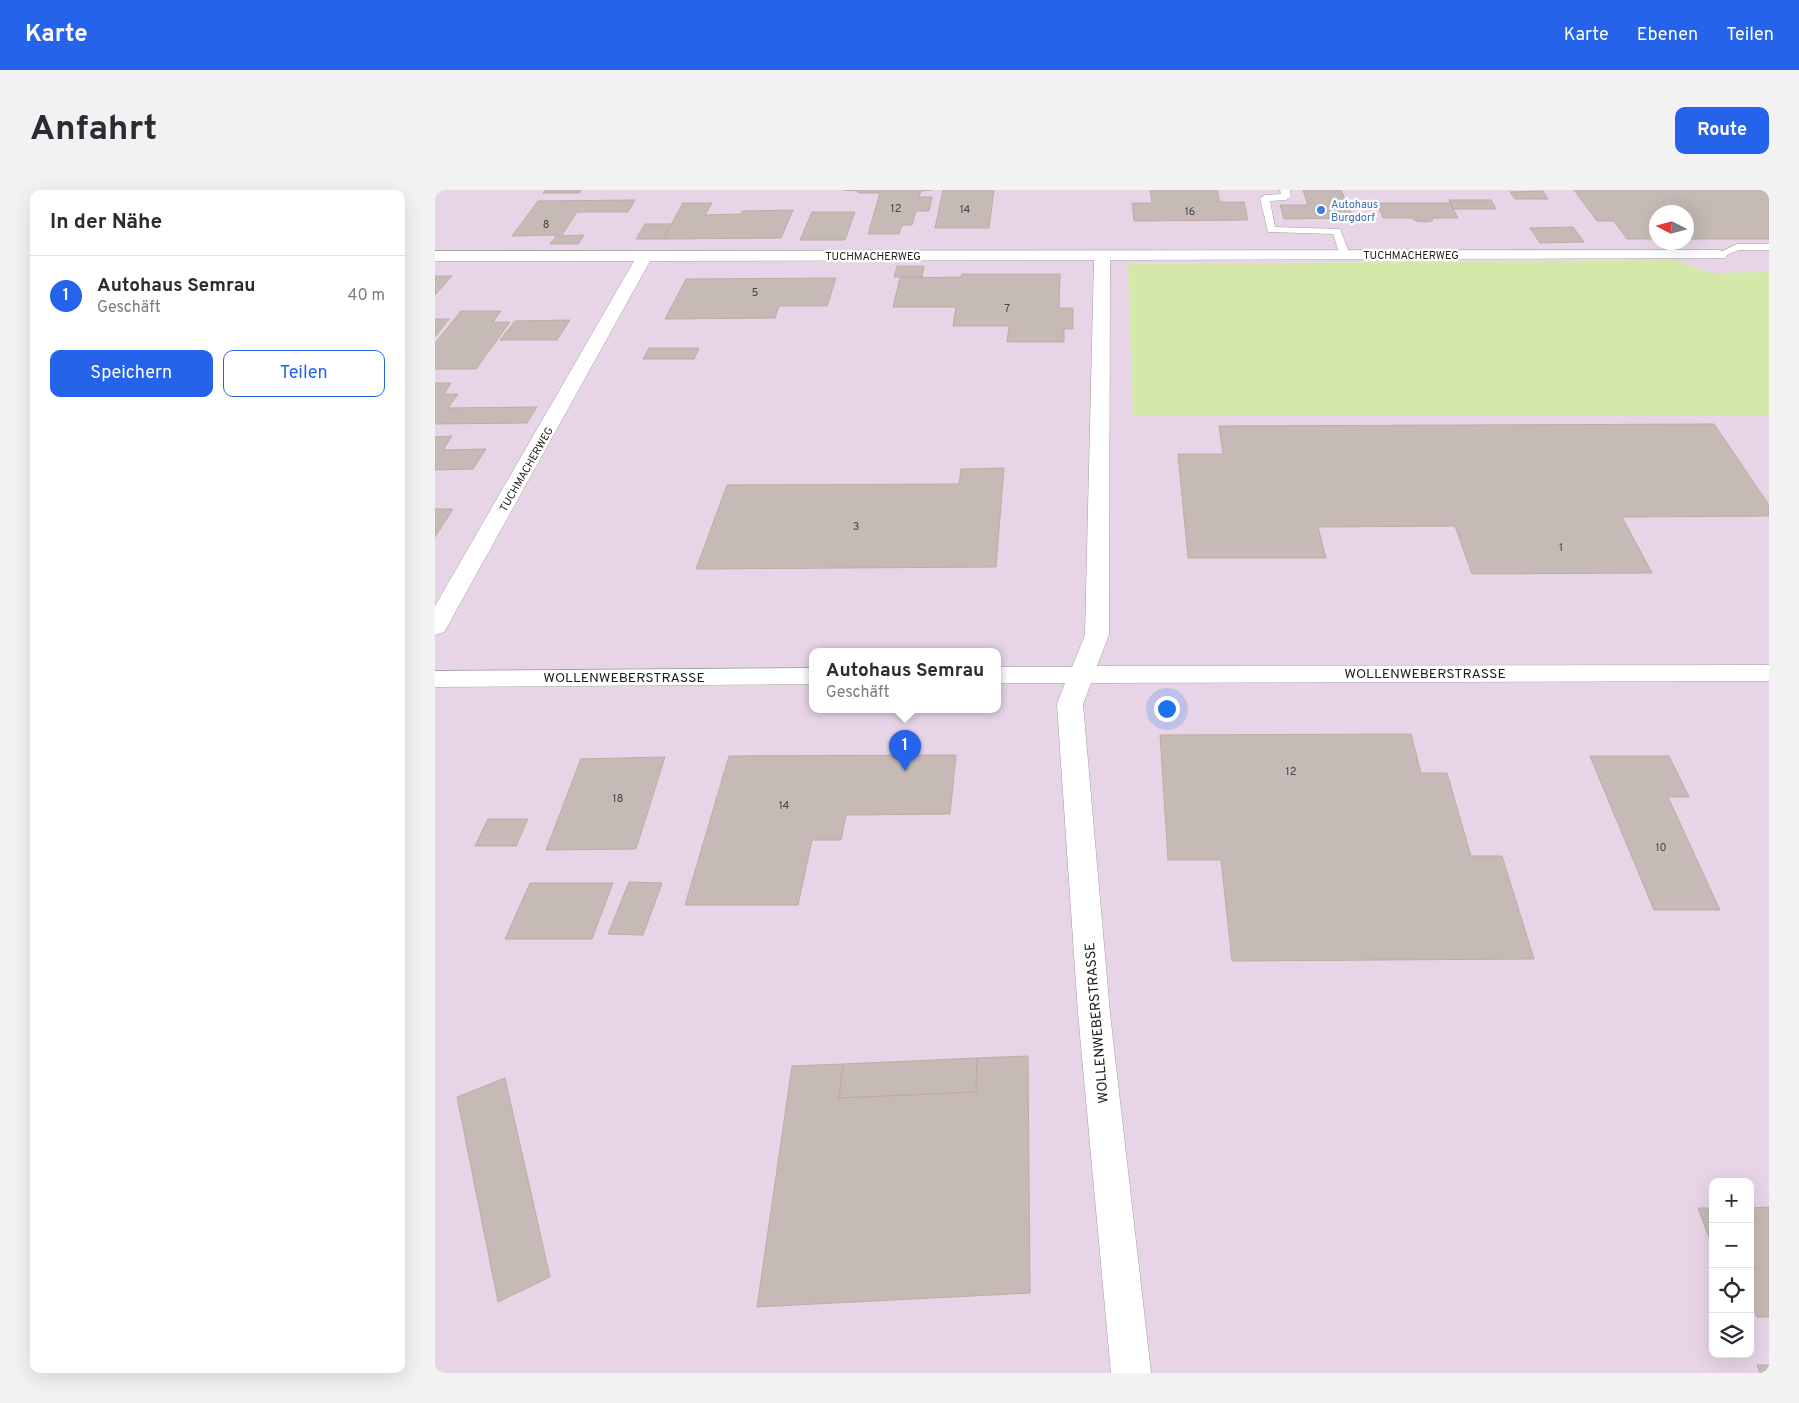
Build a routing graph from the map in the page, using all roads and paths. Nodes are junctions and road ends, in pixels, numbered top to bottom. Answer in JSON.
{"nodes":[{"id":1,"x":1285,"y":190,"type":"edge"},
{"id":2,"x":1769,"y":246,"type":"edge"},
{"id":3,"x":1719,"y":254,"type":"joint"},
{"id":4,"x":1345,"y":255,"type":"junction"},
{"id":5,"x":435,"y":256,"type":"edge"},
{"id":6,"x":1102,"y":256,"type":"junction"},
{"id":7,"x":644,"y":257,"type":"junction"},
{"id":8,"x":435,"y":627,"type":"edge"},
{"id":9,"x":1769,"y":673,"type":"edge"},
{"id":10,"x":1001,"y":675,"type":"edge"},
{"id":11,"x":1081,"y":675,"type":"junction"},
{"id":12,"x":809,"y":676,"type":"edge"},
{"id":13,"x":435,"y":679,"type":"edge"},
{"id":14,"x":1131,"y":1373,"type":"edge"}],
"edges":[{"from":1,"to":4,"type":"lane"},
{"from":2,"to":3,"type":"lane"},
{"from":3,"to":4,"type":"street","name":"TUCHMACHERWEG"},
{"from":4,"to":6,"type":"street","name":"TUCHMACHERWEG"},
{"from":5,"to":7,"type":"street","name":"TUCHMACHERWEG"},
{"from":6,"to":7,"type":"street","name":"TUCHMACHERWEG"},
{"from":6,"to":11,"type":"street"},
{"from":7,"to":8,"type":"street","name":"TUCHMACHERWEG"},
{"from":9,"to":11,"type":"street","name":"WOLLENWEBERSTRASSE"},
{"from":10,"to":11,"type":"street","name":"WOLLENWEBERSTRASSE"},
{"from":11,"to":14,"type":"street","name":"WOLLENWEBERSTRASSE"},
{"from":12,"to":13,"type":"street","name":"WOLLENWEBERSTRASSE"}]}
